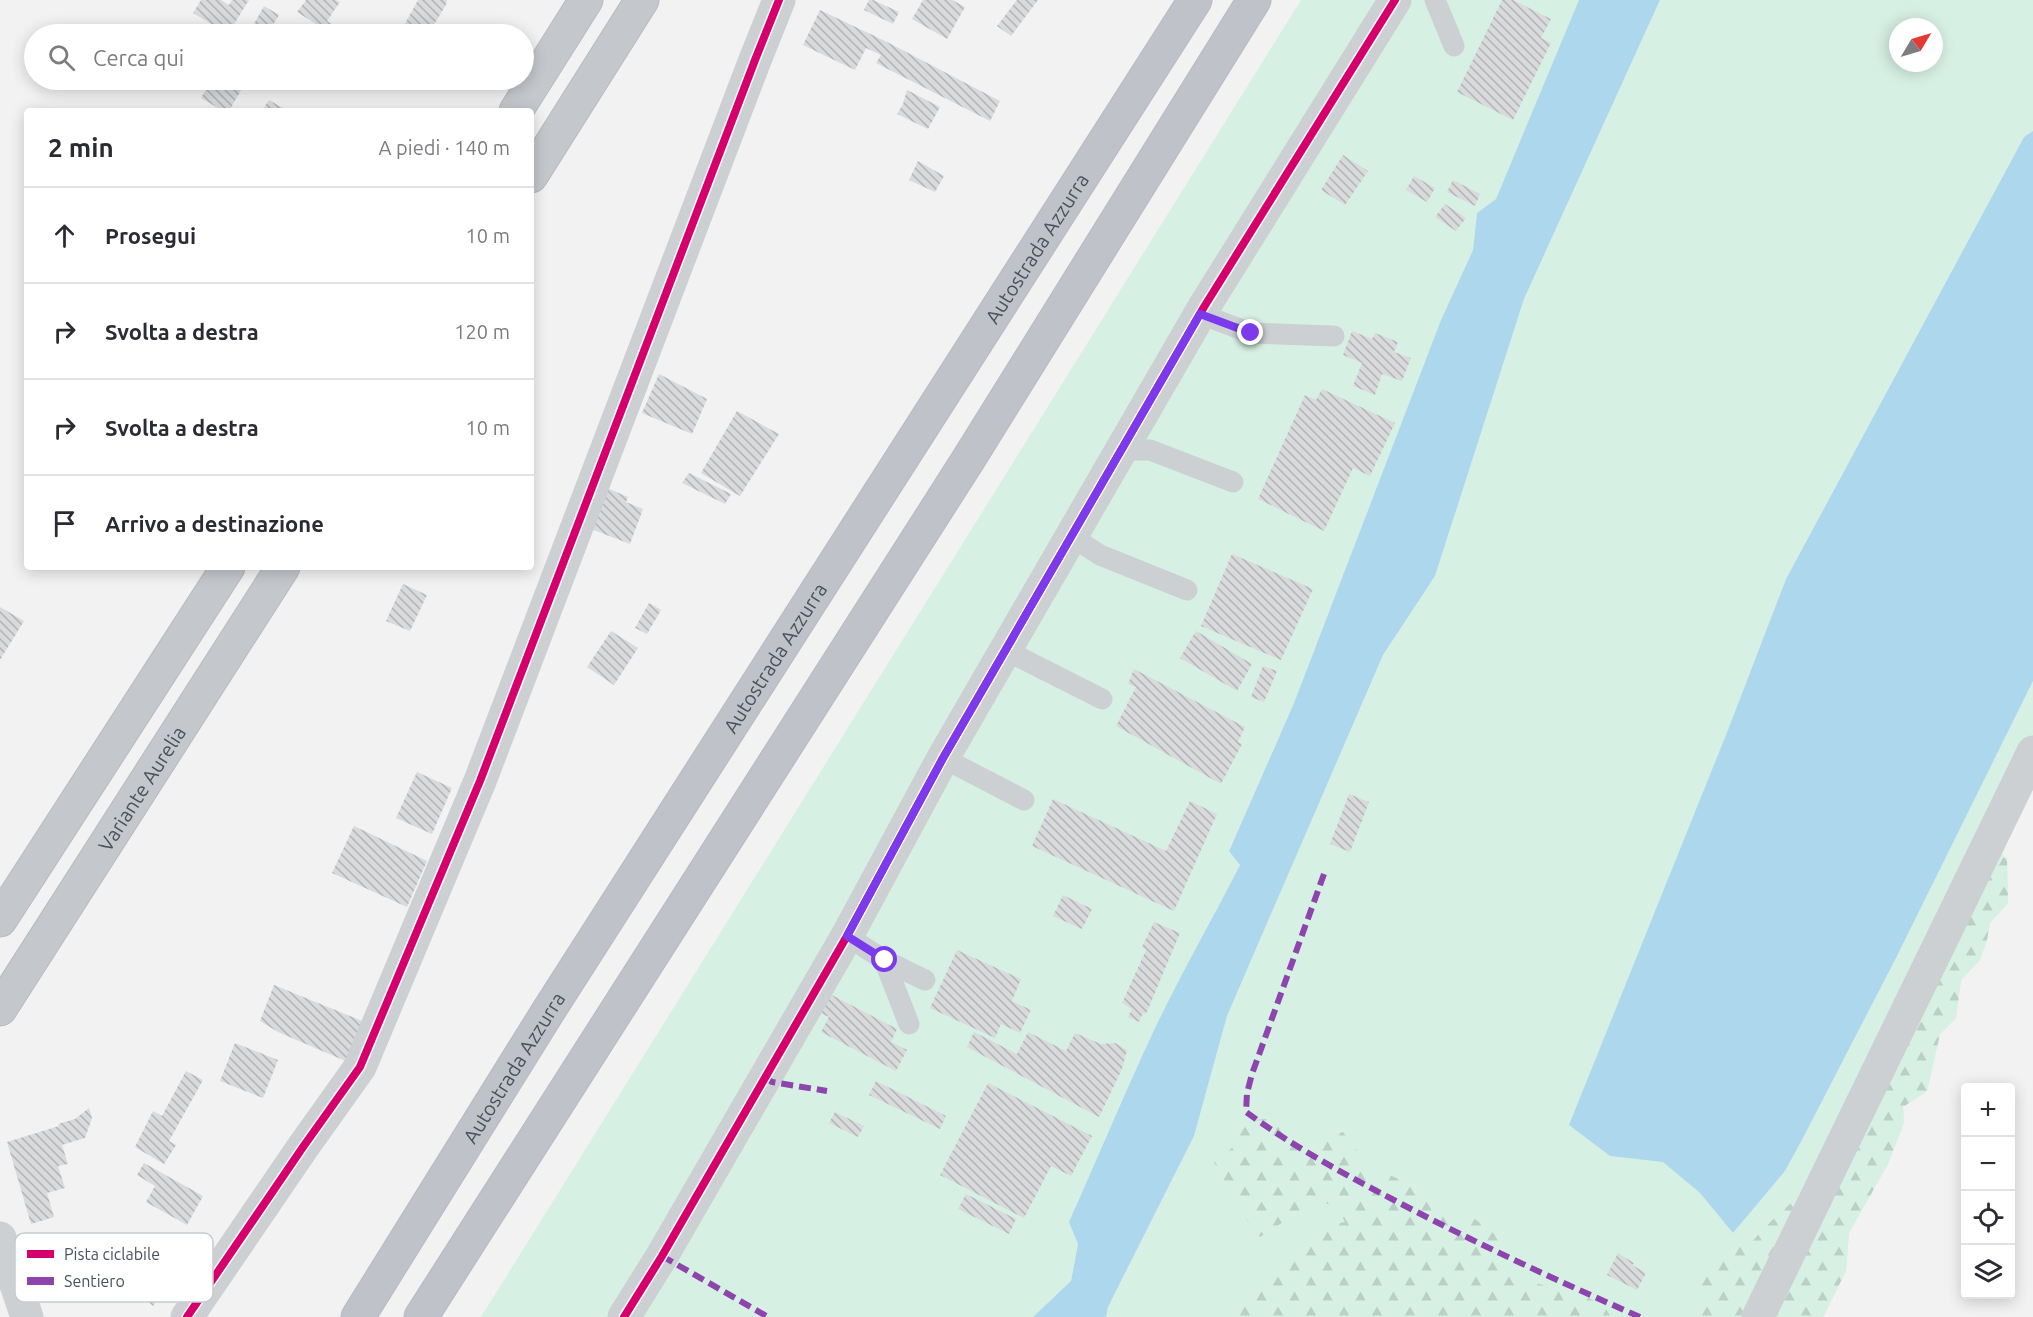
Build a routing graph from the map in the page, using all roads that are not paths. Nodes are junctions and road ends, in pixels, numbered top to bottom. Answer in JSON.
{"nodes":[{"id":1,"x":586,"y":0,"type":"edge"},
{"id":2,"x":642,"y":0,"type":"edge"},
{"id":3,"x":779,"y":0,"type":"edge"},
{"id":4,"x":1195,"y":0,"type":"edge"},
{"id":5,"x":1254,"y":0,"type":"edge"},
{"id":6,"x":1395,"y":0,"type":"edge"},
{"id":7,"x":1435,"y":0,"type":"edge"},
{"id":8,"x":1454,"y":46,"type":"dead end"},
{"id":9,"x":534,"y":82,"type":"edge"},
{"id":10,"x":529,"y":90,"type":"edge"},
{"id":11,"x":518,"y":108,"type":"edge"},
{"id":12,"x":534,"y":171,"type":"edge"},
{"id":13,"x":1200,"y":314,"type":"junction"},
{"id":14,"x":1334,"y":336,"type":"dead end"},
{"id":15,"x":1121,"y":450,"type":"junction"},
{"id":16,"x":1233,"y":482,"type":"dead end"},
{"id":17,"x":1071,"y":536,"type":"junction"},
{"id":18,"x":226,"y":570,"type":"edge"},
{"id":19,"x":281,"y":570,"type":"edge"},
{"id":20,"x":1187,"y":590,"type":"dead end"},
{"id":21,"x":1005,"y":650,"type":"junction"},
{"id":22,"x":1102,"y":699,"type":"dead end"},
{"id":23,"x":2033,"y":752,"type":"edge"},
{"id":24,"x":943,"y":758,"type":"junction"},
{"id":25,"x":1024,"y":800,"type":"dead end"},
{"id":26,"x":0,"y":921,"type":"edge"},
{"id":27,"x":847,"y":936,"type":"junction"},
{"id":28,"x":885,"y":960,"type":"junction"},
{"id":29,"x":926,"y":980,"type":"dead end"},
{"id":30,"x":0,"y":1009,"type":"edge"},
{"id":31,"x":909,"y":1024,"type":"dead end"},
{"id":32,"x":0,"y":1238,"type":"edge"},
{"id":33,"x":213,"y":1279,"type":"edge"},
{"id":34,"x":15,"y":1282,"type":"edge"},
{"id":35,"x":22,"y":1302,"type":"edge"},
{"id":36,"x":197,"y":1302,"type":"edge"},
{"id":37,"x":27,"y":1317,"type":"edge"},
{"id":38,"x":187,"y":1317,"type":"edge"},
{"id":39,"x":358,"y":1317,"type":"edge"},
{"id":40,"x":421,"y":1317,"type":"edge"},
{"id":41,"x":624,"y":1317,"type":"edge"},
{"id":42,"x":1758,"y":1317,"type":"edge"}],
"edges":[{"from":1,"to":9,"type":"highway"},
{"from":2,"to":12,"type":"highway"},
{"from":3,"to":33,"type":"street"},
{"from":4,"to":39,"type":"highway","name":"Autostrada Azzurra"},
{"from":5,"to":40,"type":"highway"},
{"from":6,"to":13,"type":"street"},
{"from":7,"to":8,"type":"lane"},
{"from":10,"to":11,"type":"highway"},
{"from":13,"to":14,"type":"lane"},
{"from":13,"to":15,"type":"street"},
{"from":15,"to":16,"type":"lane"},
{"from":15,"to":17,"type":"street"},
{"from":17,"to":20,"type":"lane"},
{"from":17,"to":21,"type":"street"},
{"from":18,"to":26,"type":"highway"},
{"from":19,"to":30,"type":"highway","name":"Variante Aurelia"},
{"from":21,"to":22,"type":"lane"},
{"from":21,"to":24,"type":"street"},
{"from":23,"to":42,"type":"street"},
{"from":24,"to":25,"type":"lane"},
{"from":24,"to":27,"type":"street"},
{"from":27,"to":28,"type":"lane"},
{"from":27,"to":41,"type":"street"},
{"from":28,"to":29,"type":"lane"},
{"from":28,"to":31,"type":"lane"},
{"from":32,"to":34,"type":"street"},
{"from":35,"to":37,"type":"street"},
{"from":36,"to":38,"type":"street"}]}
